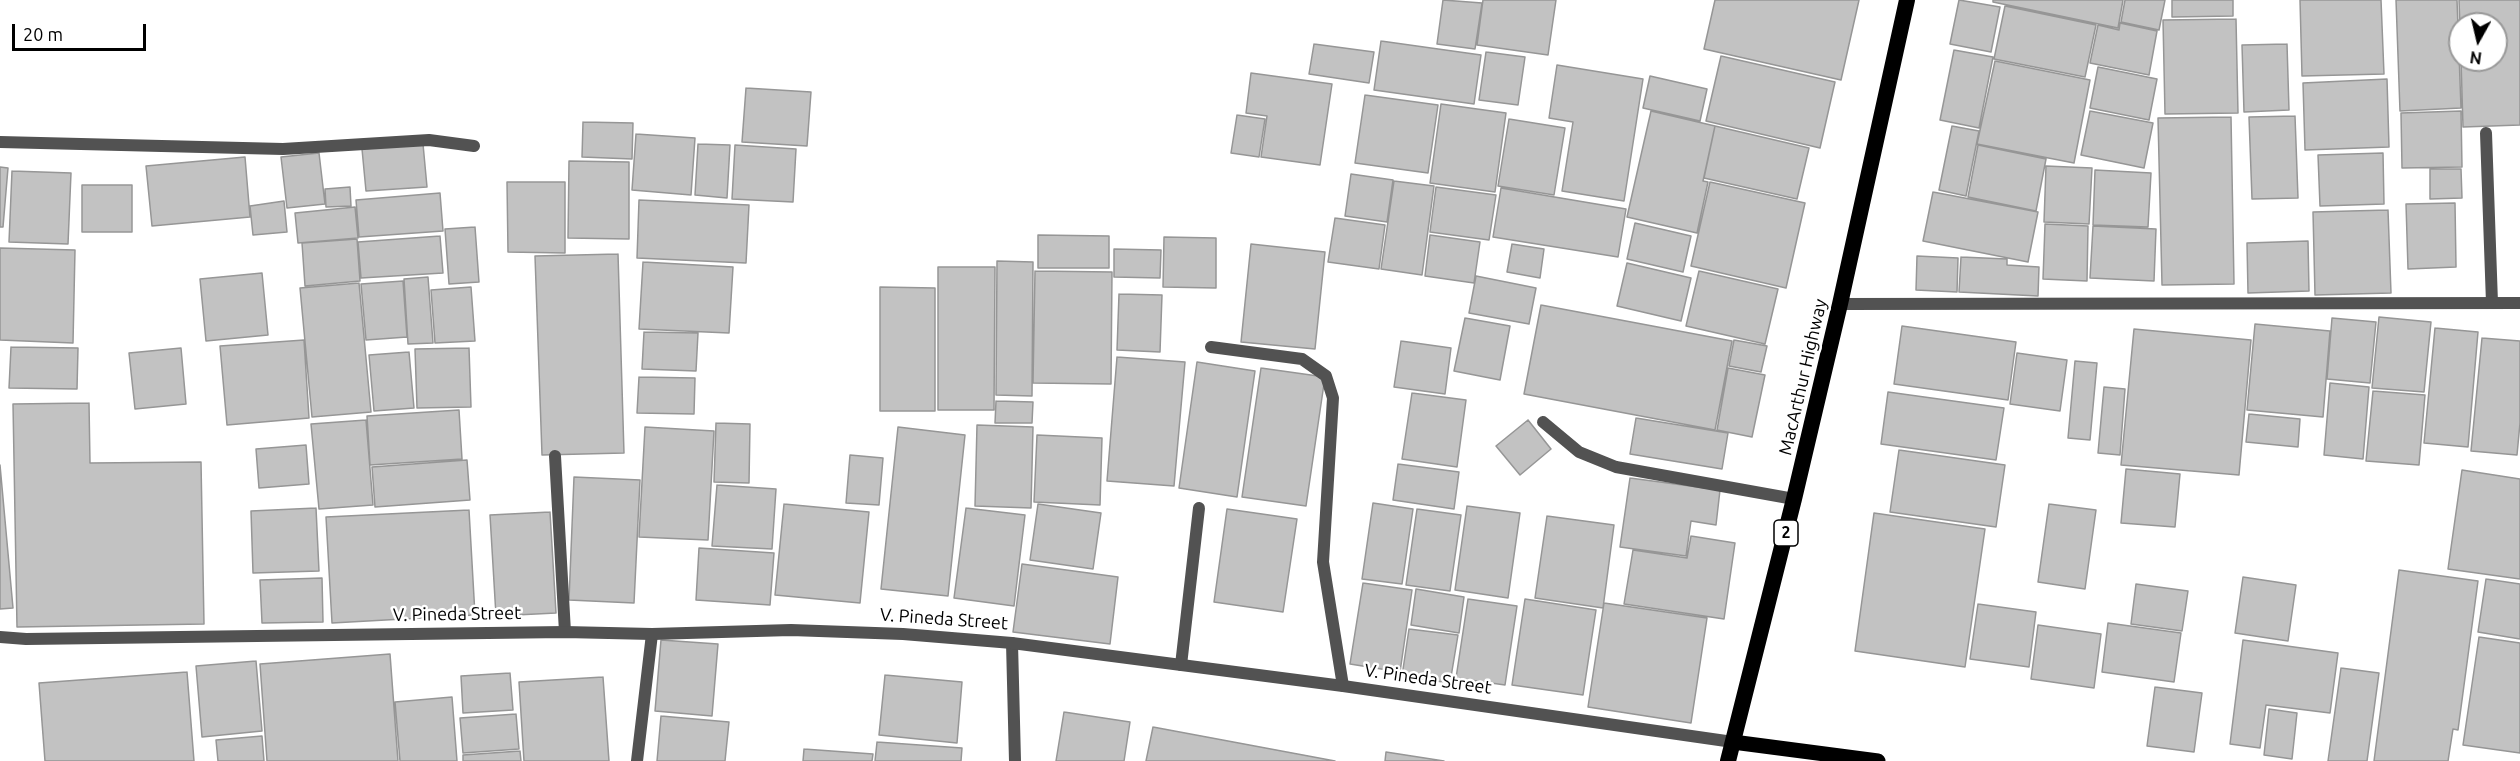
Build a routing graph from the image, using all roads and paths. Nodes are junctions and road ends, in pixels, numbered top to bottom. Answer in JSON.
{"nodes":[{"id":1,"x":1906,"y":0,"type":"edge"},
{"id":2,"x":2486,"y":133,"type":"dead end"},
{"id":3,"x":0,"y":142,"type":"edge"},
{"id":4,"x":474,"y":146,"type":"dead end"},
{"id":5,"x":2492,"y":303,"type":"junction"},
{"id":6,"x":2520,"y":303,"type":"edge"},
{"id":7,"x":1840,"y":304,"type":"junction"},
{"id":8,"x":1210,"y":346,"type":"dead end"},
{"id":9,"x":1543,"y":422,"type":"dead end"},
{"id":10,"x":555,"y":456,"type":"dead end"},
{"id":11,"x":1794,"y":499,"type":"junction"},
{"id":12,"x":1199,"y":508,"type":"dead end"},
{"id":13,"x":565,"y":632,"type":"junction"},
{"id":14,"x":652,"y":634,"type":"junction"},
{"id":15,"x":0,"y":637,"type":"edge"},
{"id":16,"x":1012,"y":643,"type":"junction"},
{"id":17,"x":1181,"y":665,"type":"junction"},
{"id":18,"x":1343,"y":686,"type":"junction"},
{"id":19,"x":1732,"y":742,"type":"junction"},
{"id":20,"x":637,"y":761,"type":"edge"},
{"id":21,"x":1015,"y":761,"type":"edge"},
{"id":22,"x":1728,"y":761,"type":"edge"},
{"id":23,"x":1878,"y":761,"type":"edge"}],
"edges":[{"from":1,"to":7,"type":"highway","name":"MacArthur Highway","number":"2"},
{"from":2,"to":5,"type":"street"},
{"from":3,"to":4,"type":"street"},
{"from":5,"to":6,"type":"street"},
{"from":5,"to":7,"type":"street"},
{"from":7,"to":11,"type":"highway","name":"MacArthur Highway","number":"2"},
{"from":8,"to":18,"type":"street"},
{"from":9,"to":11,"type":"street"},
{"from":10,"to":13,"type":"street"},
{"from":11,"to":19,"type":"highway","name":"MacArthur Highway","number":"2"},
{"from":12,"to":17,"type":"street"},
{"from":13,"to":14,"type":"street","name":"V. Pineda Street"},
{"from":13,"to":15,"type":"street","name":"V. Pineda Street"},
{"from":14,"to":16,"type":"street","name":"V. Pineda Street"},
{"from":14,"to":20,"type":"street"},
{"from":16,"to":17,"type":"street","name":"V. Pineda Street"},
{"from":16,"to":21,"type":"street"},
{"from":17,"to":18,"type":"street","name":"V. Pineda Street"},
{"from":18,"to":19,"type":"street","name":"V. Pineda Street"},
{"from":19,"to":22,"type":"highway","name":"MacArthur Highway","number":"2"},
{"from":19,"to":23,"type":"main road","name":"V. Pineda Street"}]}
